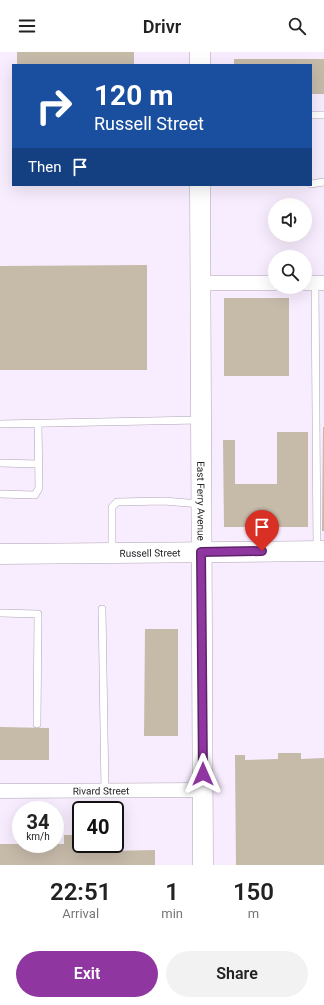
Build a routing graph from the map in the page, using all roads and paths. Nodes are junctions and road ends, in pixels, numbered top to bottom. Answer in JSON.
{"nodes":[{"id":1,"x":200,"y":52,"type":"edge"},
{"id":2,"x":200,"y":64,"type":"edge"},
{"id":3,"x":312,"y":115,"type":"edge"},
{"id":4,"x":324,"y":115,"type":"edge"},
{"id":5,"x":324,"y":182,"type":"edge"},
{"id":6,"x":312,"y":184,"type":"edge"},
{"id":7,"x":200,"y":186,"type":"edge"},
{"id":8,"x":201,"y":283,"type":"junction"},
{"id":9,"x":268,"y":283,"type":"edge"},
{"id":10,"x":315,"y":283,"type":"edge"},
{"id":11,"x":201,"y":420,"type":"junction"},
{"id":12,"x":0,"y":424,"type":"edge"},
{"id":13,"x":38,"y":424,"type":"junction"},
{"id":14,"x":0,"y":463,"type":"edge"},
{"id":15,"x":38,"y":464,"type":"junction"},
{"id":16,"x":0,"y":494,"type":"edge"},
{"id":17,"x":201,"y":504,"type":"junction"},
{"id":18,"x":320,"y":551,"type":"edge"},
{"id":19,"x":201,"y":552,"type":"junction"},
{"id":20,"x":112,"y":553,"type":"junction"},
{"id":21,"x":0,"y":554,"type":"edge"},
{"id":22,"x":102,"y":609,"type":"dead end"},
{"id":23,"x":0,"y":613,"type":"edge"},
{"id":24,"x":37,"y":724,"type":"dead end"},
{"id":25,"x":105,"y":790,"type":"junction"},
{"id":26,"x":203,"y":790,"type":"junction"},
{"id":27,"x":0,"y":791,"type":"edge"},
{"id":28,"x":203,"y":865,"type":"edge"}],
"edges":[{"from":1,"to":2,"type":"street"},
{"from":3,"to":4,"type":"lane"},
{"from":5,"to":6,"type":"lane"},
{"from":7,"to":8,"type":"street","name":"East Ferry Avenue"},
{"from":8,"to":9,"type":"street"},
{"from":8,"to":11,"type":"street","name":"East Ferry Avenue"},
{"from":10,"to":18,"type":"lane"},
{"from":11,"to":13,"type":"lane"},
{"from":11,"to":17,"type":"street","name":"East Ferry Avenue"},
{"from":12,"to":13,"type":"lane"},
{"from":13,"to":15,"type":"lane"},
{"from":14,"to":15,"type":"lane"},
{"from":15,"to":16,"type":"lane"},
{"from":17,"to":19,"type":"street","name":"East Ferry Avenue"},
{"from":17,"to":20,"type":"lane"},
{"from":18,"to":19,"type":"street","name":"Russell Street"},
{"from":19,"to":20,"type":"street","name":"Russell Street"},
{"from":19,"to":26,"type":"street","name":"East Ferry Avenue"},
{"from":20,"to":21,"type":"street","name":"Russell Street"},
{"from":22,"to":25,"type":"lane"},
{"from":23,"to":24,"type":"lane"},
{"from":25,"to":26,"type":"street","name":"Rivard Street"},
{"from":25,"to":27,"type":"street","name":"Rivard Street"},
{"from":26,"to":28,"type":"street","name":"East Ferry Avenue"}]}
